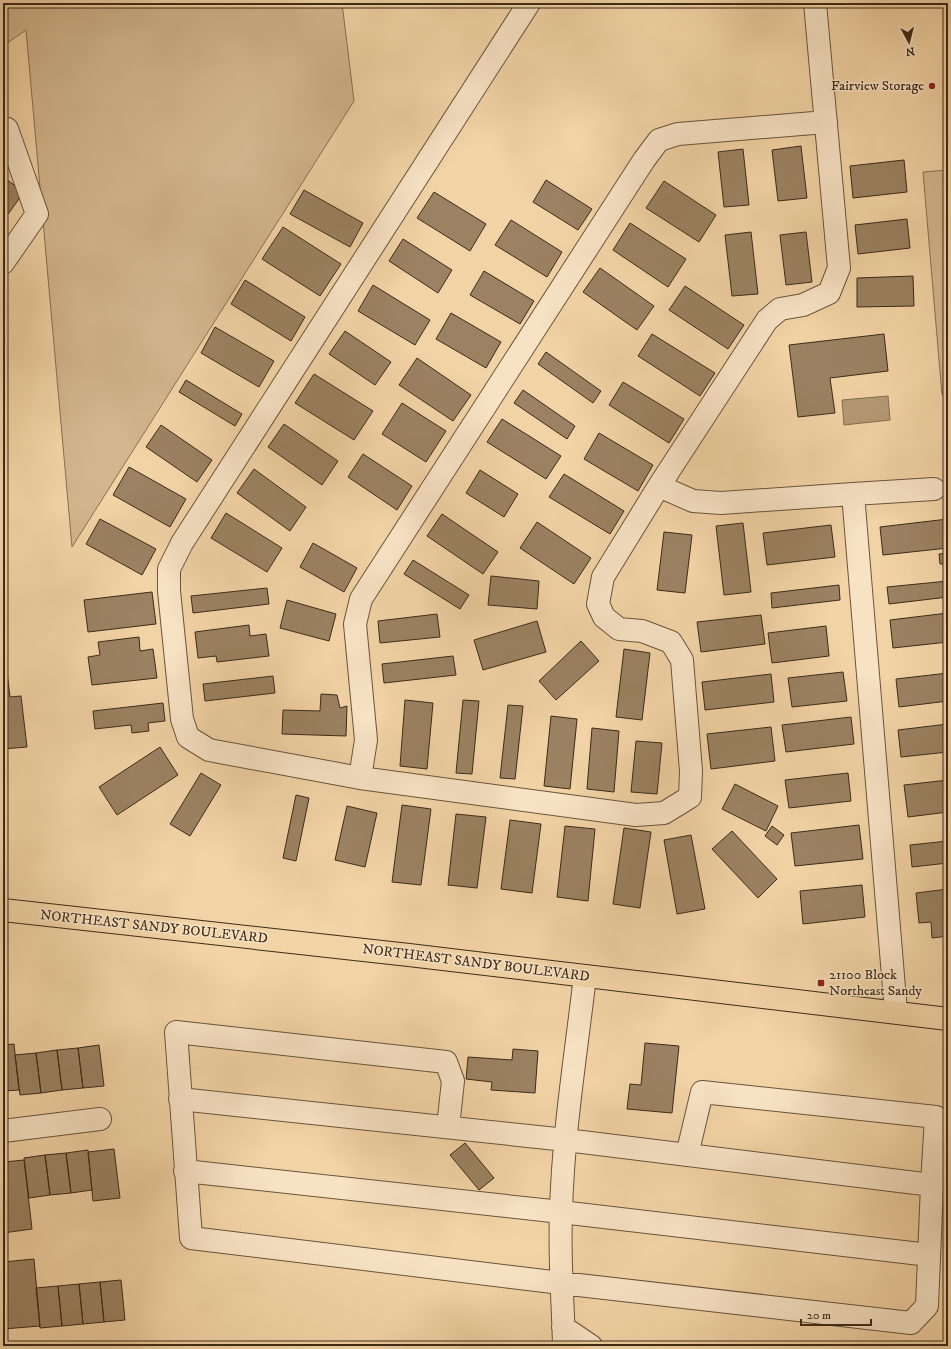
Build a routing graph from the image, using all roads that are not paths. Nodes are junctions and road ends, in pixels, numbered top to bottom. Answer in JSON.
{"nodes":[{"id":1,"x":529,"y":3,"type":"edge"},
{"id":2,"x":815,"y":3,"type":"edge"},
{"id":3,"x":826,"y":122,"type":"junction"},
{"id":4,"x":3,"y":132,"type":"edge"},
{"id":5,"x":3,"y":263,"type":"edge"},
{"id":6,"x":659,"y":486,"type":"junction"},
{"id":7,"x":934,"y":489,"type":"dead end"},
{"id":8,"x":853,"y":494,"type":"junction"},
{"id":9,"x":360,"y":778,"type":"junction"},
{"id":10,"x":3,"y":910,"type":"edge"},
{"id":11,"x":585,"y":976,"type":"junction"},
{"id":12,"x":896,"y":1012,"type":"junction"},
{"id":13,"x":948,"y":1018,"type":"edge"},
{"id":14,"x":180,"y":1099,"type":"junction"},
{"id":15,"x":100,"y":1118,"type":"dead end"},
{"id":16,"x":448,"y":1127,"type":"junction"},
{"id":17,"x":3,"y":1131,"type":"edge"},
{"id":18,"x":566,"y":1140,"type":"junction"},
{"id":19,"x":687,"y":1155,"type":"junction"},
{"id":20,"x":185,"y":1171,"type":"junction"},
{"id":21,"x":932,"y":1185,"type":"junction"},
{"id":22,"x":561,"y":1212,"type":"junction"},
{"id":23,"x":929,"y":1255,"type":"junction"},
{"id":24,"x":561,"y":1283,"type":"junction"},
{"id":25,"x":564,"y":1337,"type":"edge"},
{"id":26,"x":591,"y":1346,"type":"edge"}],
"edges":[{"from":1,"to":9,"type":"street"},
{"from":2,"to":3,"type":"street"},
{"from":3,"to":6,"type":"street"},
{"from":3,"to":9,"type":"street"},
{"from":4,"to":5,"type":"street"},
{"from":6,"to":8,"type":"street"},
{"from":6,"to":9,"type":"street"},
{"from":7,"to":8,"type":"street"},
{"from":8,"to":12,"type":"street"},
{"from":10,"to":11,"type":"main road","name":"NORTHEAST SANDY BOULEVARD"},
{"from":11,"to":12,"type":"main road","name":"NORTHEAST SANDY BOULEVARD"},
{"from":11,"to":18,"type":"street"},
{"from":12,"to":13,"type":"main road","name":"NORTHEAST SANDY BOULEVARD"},
{"from":14,"to":16,"type":"street"},
{"from":14,"to":16,"type":"street"},
{"from":14,"to":20,"type":"street"},
{"from":15,"to":17,"type":"street"},
{"from":16,"to":18,"type":"street"},
{"from":18,"to":19,"type":"street"},
{"from":18,"to":22,"type":"street"},
{"from":19,"to":21,"type":"street"},
{"from":19,"to":21,"type":"street"},
{"from":20,"to":22,"type":"street"},
{"from":20,"to":24,"type":"street"},
{"from":21,"to":23,"type":"street"},
{"from":22,"to":23,"type":"street"},
{"from":22,"to":24,"type":"street"},
{"from":23,"to":24,"type":"street"},
{"from":24,"to":25,"type":"street"},
{"from":25,"to":26,"type":"street"}]}
